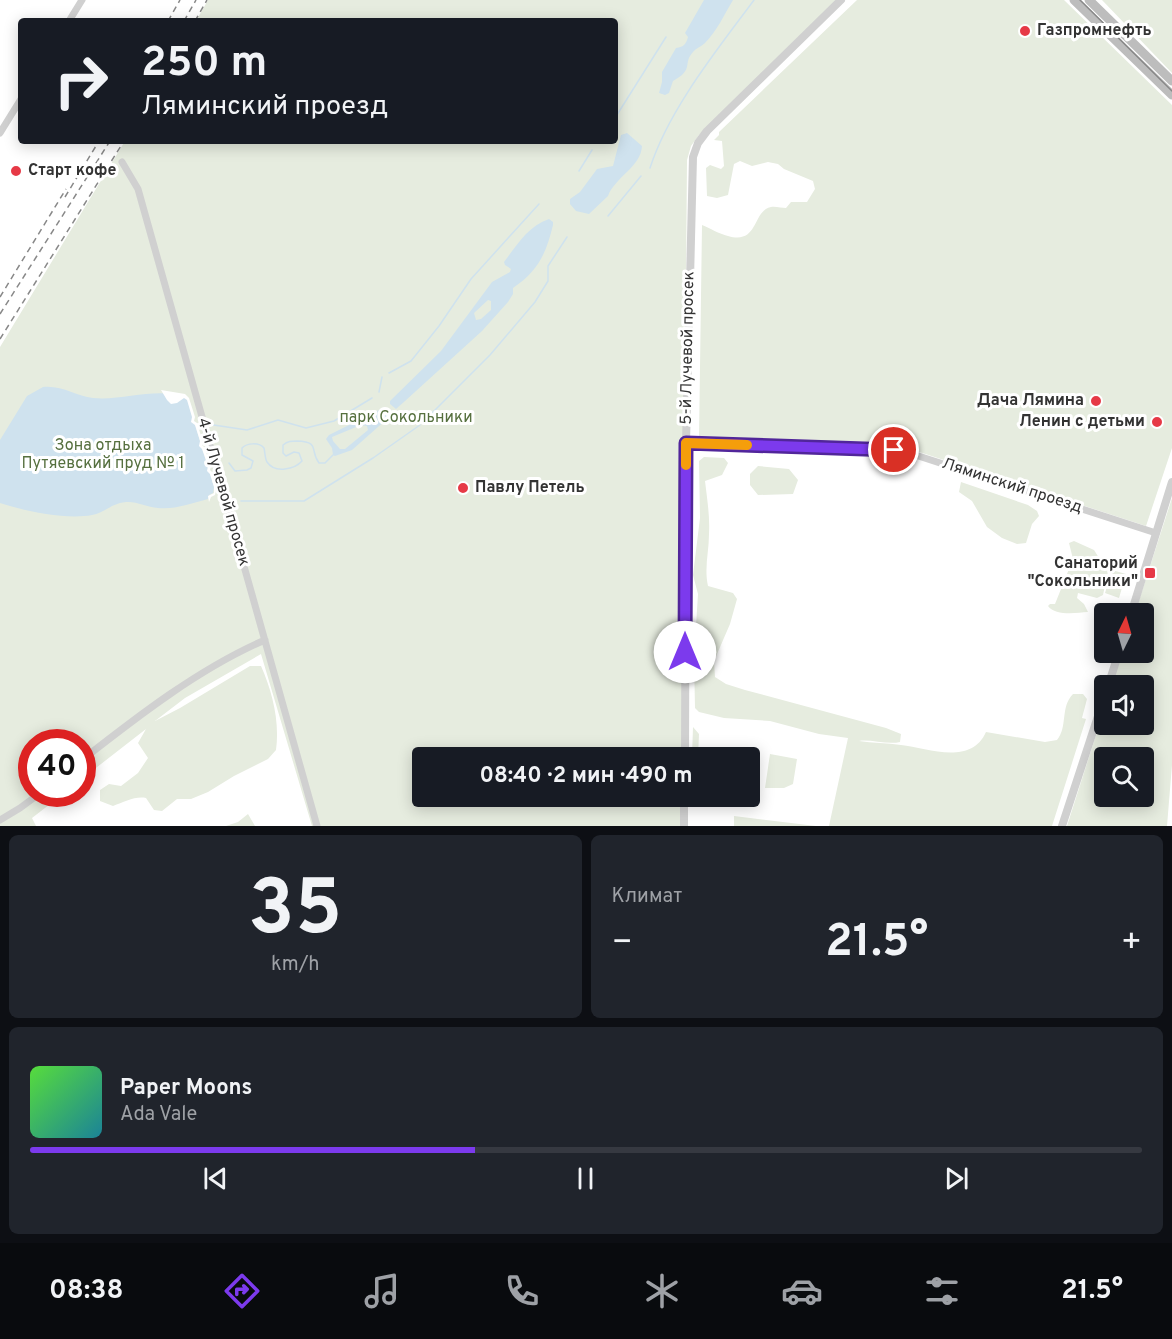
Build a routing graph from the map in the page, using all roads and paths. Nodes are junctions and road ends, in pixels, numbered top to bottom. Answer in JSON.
{"nodes":[{"id":1,"x":82,"y":0,"type":"edge"},
{"id":2,"x":841,"y":0,"type":"edge"},
{"id":3,"x":1074,"y":0,"type":"edge"},
{"id":4,"x":1089,"y":0,"type":"edge"},
{"id":5,"x":71,"y":18,"type":"edge"},
{"id":6,"x":1172,"y":81,"type":"edge"},
{"id":7,"x":1172,"y":95,"type":"edge"},
{"id":8,"x":18,"y":104,"type":"edge"},
{"id":9,"x":0,"y":133,"type":"edge"},
{"id":10,"x":122,"y":162,"type":"dead end"},
{"id":11,"x":686,"y":443,"type":"junction"},
{"id":12,"x":1172,"y":482,"type":"edge"},
{"id":13,"x":1156,"y":533,"type":"junction"},
{"id":14,"x":1134,"y":603,"type":"edge"},
{"id":15,"x":265,"y":640,"type":"junction"},
{"id":16,"x":1094,"y":728,"type":"edge"},
{"id":17,"x":685,"y":747,"type":"edge"},
{"id":18,"x":96,"y":750,"type":"edge"},
{"id":19,"x":20,"y":807,"type":"edge"},
{"id":20,"x":684,"y":807,"type":"edge"},
{"id":21,"x":0,"y":820,"type":"edge"},
{"id":22,"x":317,"y":826,"type":"edge"},
{"id":23,"x":684,"y":826,"type":"edge"},
{"id":24,"x":1062,"y":826,"type":"edge"}],
"edges":[{"from":1,"to":5,"type":"street"},
{"from":2,"to":11,"type":"street","name":"5-й Лучевой просек"},
{"from":3,"to":7,"type":"main road"},
{"from":4,"to":6,"type":"main road"},
{"from":8,"to":9,"type":"street"},
{"from":10,"to":15,"type":"street","name":"4-й Лучевой просек"},
{"from":11,"to":13,"type":"street","name":"Ляминский проезд"},
{"from":11,"to":17,"type":"street","name":"5-й Лучевой просек"},
{"from":12,"to":13,"type":"street"},
{"from":13,"to":14,"type":"street"},
{"from":15,"to":18,"type":"street"},
{"from":15,"to":22,"type":"street","name":"4-й Лучевой просек"},
{"from":16,"to":24,"type":"street"},
{"from":19,"to":21,"type":"street"},
{"from":20,"to":23,"type":"street"}]}
